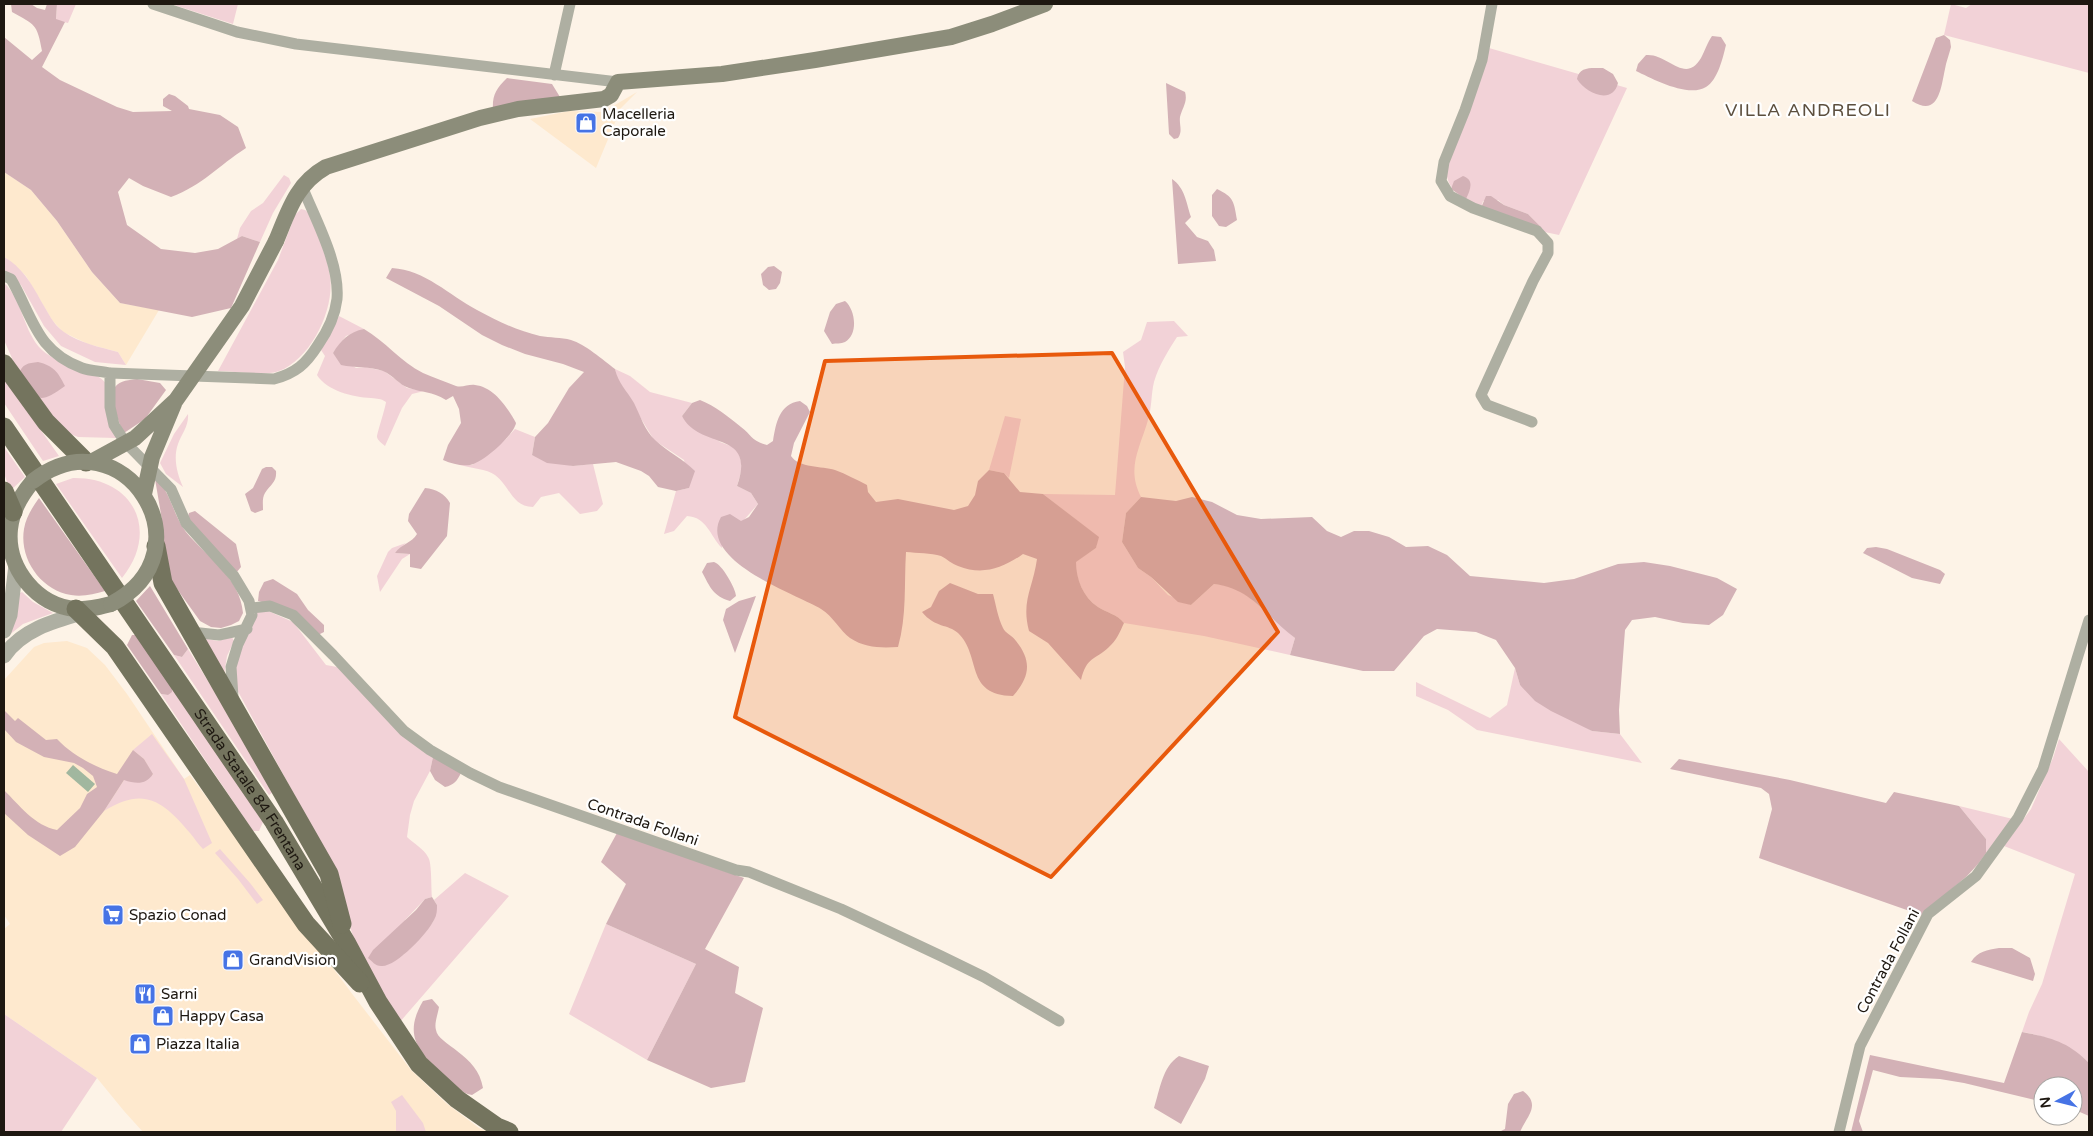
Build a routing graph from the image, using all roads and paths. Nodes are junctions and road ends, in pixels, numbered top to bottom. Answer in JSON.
{"nodes":[{"id":1,"x":153,"y":4,"type":"edge"},
{"id":2,"x":570,"y":4,"type":"edge"},
{"id":3,"x":1045,"y":4,"type":"edge"},
{"id":4,"x":1492,"y":4,"type":"edge"},
{"id":5,"x":554,"y":75,"type":"junction"},
{"id":6,"x":618,"y":82,"type":"junction"},
{"id":7,"x":302,"y":186,"type":"junction"},
{"id":8,"x":4,"y":276,"type":"edge"},
{"id":9,"x":4,"y":364,"type":"edge"},
{"id":10,"x":110,"y":373,"type":"junction"},
{"id":11,"x":176,"y":400,"type":"junction"},
{"id":12,"x":1532,"y":422,"type":"dead end"},
{"id":13,"x":4,"y":427,"type":"edge"},
{"id":14,"x":88,"y":462,"type":"junction"},
{"id":15,"x":4,"y":492,"type":"edge"},
{"id":16,"x":144,"y":494,"type":"junction"},
{"id":17,"x":14,"y":512,"type":"junction"},
{"id":18,"x":156,"y":546,"type":"junction"},
{"id":19,"x":16,"y":565,"type":"junction"},
{"id":20,"x":251,"y":608,"type":"junction"},
{"id":21,"x":78,"y":611,"type":"junction"},
{"id":22,"x":2089,"y":620,"type":"edge"},
{"id":23,"x":247,"y":629,"type":"junction"},
{"id":24,"x":4,"y":631,"type":"edge"},
{"id":25,"x":191,"y":632,"type":"junction"},
{"id":26,"x":4,"y":656,"type":"edge"},
{"id":27,"x":235,"y":709,"type":"junction"},
{"id":28,"x":347,"y":944,"type":"junction"},
{"id":29,"x":378,"y":1002,"type":"junction"},
{"id":30,"x":1059,"y":1022,"type":"dead end"},
{"id":31,"x":509,"y":1132,"type":"edge"},
{"id":32,"x":1838,"y":1132,"type":"edge"}],
"edges":[{"from":1,"to":5,"type":"street"},
{"from":2,"to":5,"type":"street"},
{"from":3,"to":6,"type":"main road"},
{"from":4,"to":12,"type":"street"},
{"from":5,"to":6,"type":"street"},
{"from":6,"to":7,"type":"main road"},
{"from":7,"to":10,"type":"street"},
{"from":7,"to":11,"type":"main road","bridge":true},
{"from":8,"to":10,"type":"street"},
{"from":9,"to":14,"type":"main road"},
{"from":10,"to":20,"type":"street"},
{"from":11,"to":14,"type":"main road","bridge":true},
{"from":11,"to":16,"type":"main road","bridge":true},
{"from":13,"to":28,"type":"main road","name":"Strada Statale 84 Frentana"},
{"from":14,"to":16,"type":"main road","bridge":true},
{"from":14,"to":17,"type":"main road","bridge":true},
{"from":15,"to":17,"type":"main road"},
{"from":16,"to":18,"type":"main road","bridge":true},
{"from":17,"to":19,"type":"main road"},
{"from":18,"to":21,"type":"main road","bridge":true},
{"from":18,"to":25,"type":"main road"},
{"from":19,"to":21,"type":"main road"},
{"from":19,"to":24,"type":"street"},
{"from":20,"to":23,"type":"street"},
{"from":20,"to":30,"type":"street","name":"Contrada Follani"},
{"from":21,"to":26,"type":"street"},
{"from":21,"to":29,"type":"main road"},
{"from":22,"to":32,"type":"street","name":"Contrada Follani"},
{"from":23,"to":25,"type":"street"},
{"from":23,"to":27,"type":"street"},
{"from":25,"to":27,"type":"main road"},
{"from":27,"to":28,"type":"main road"},
{"from":28,"to":29,"type":"main road","name":"Strada Statale 84 Frentana"},
{"from":29,"to":31,"type":"main road","name":"Strada Statale 84 Frentana"}]}
